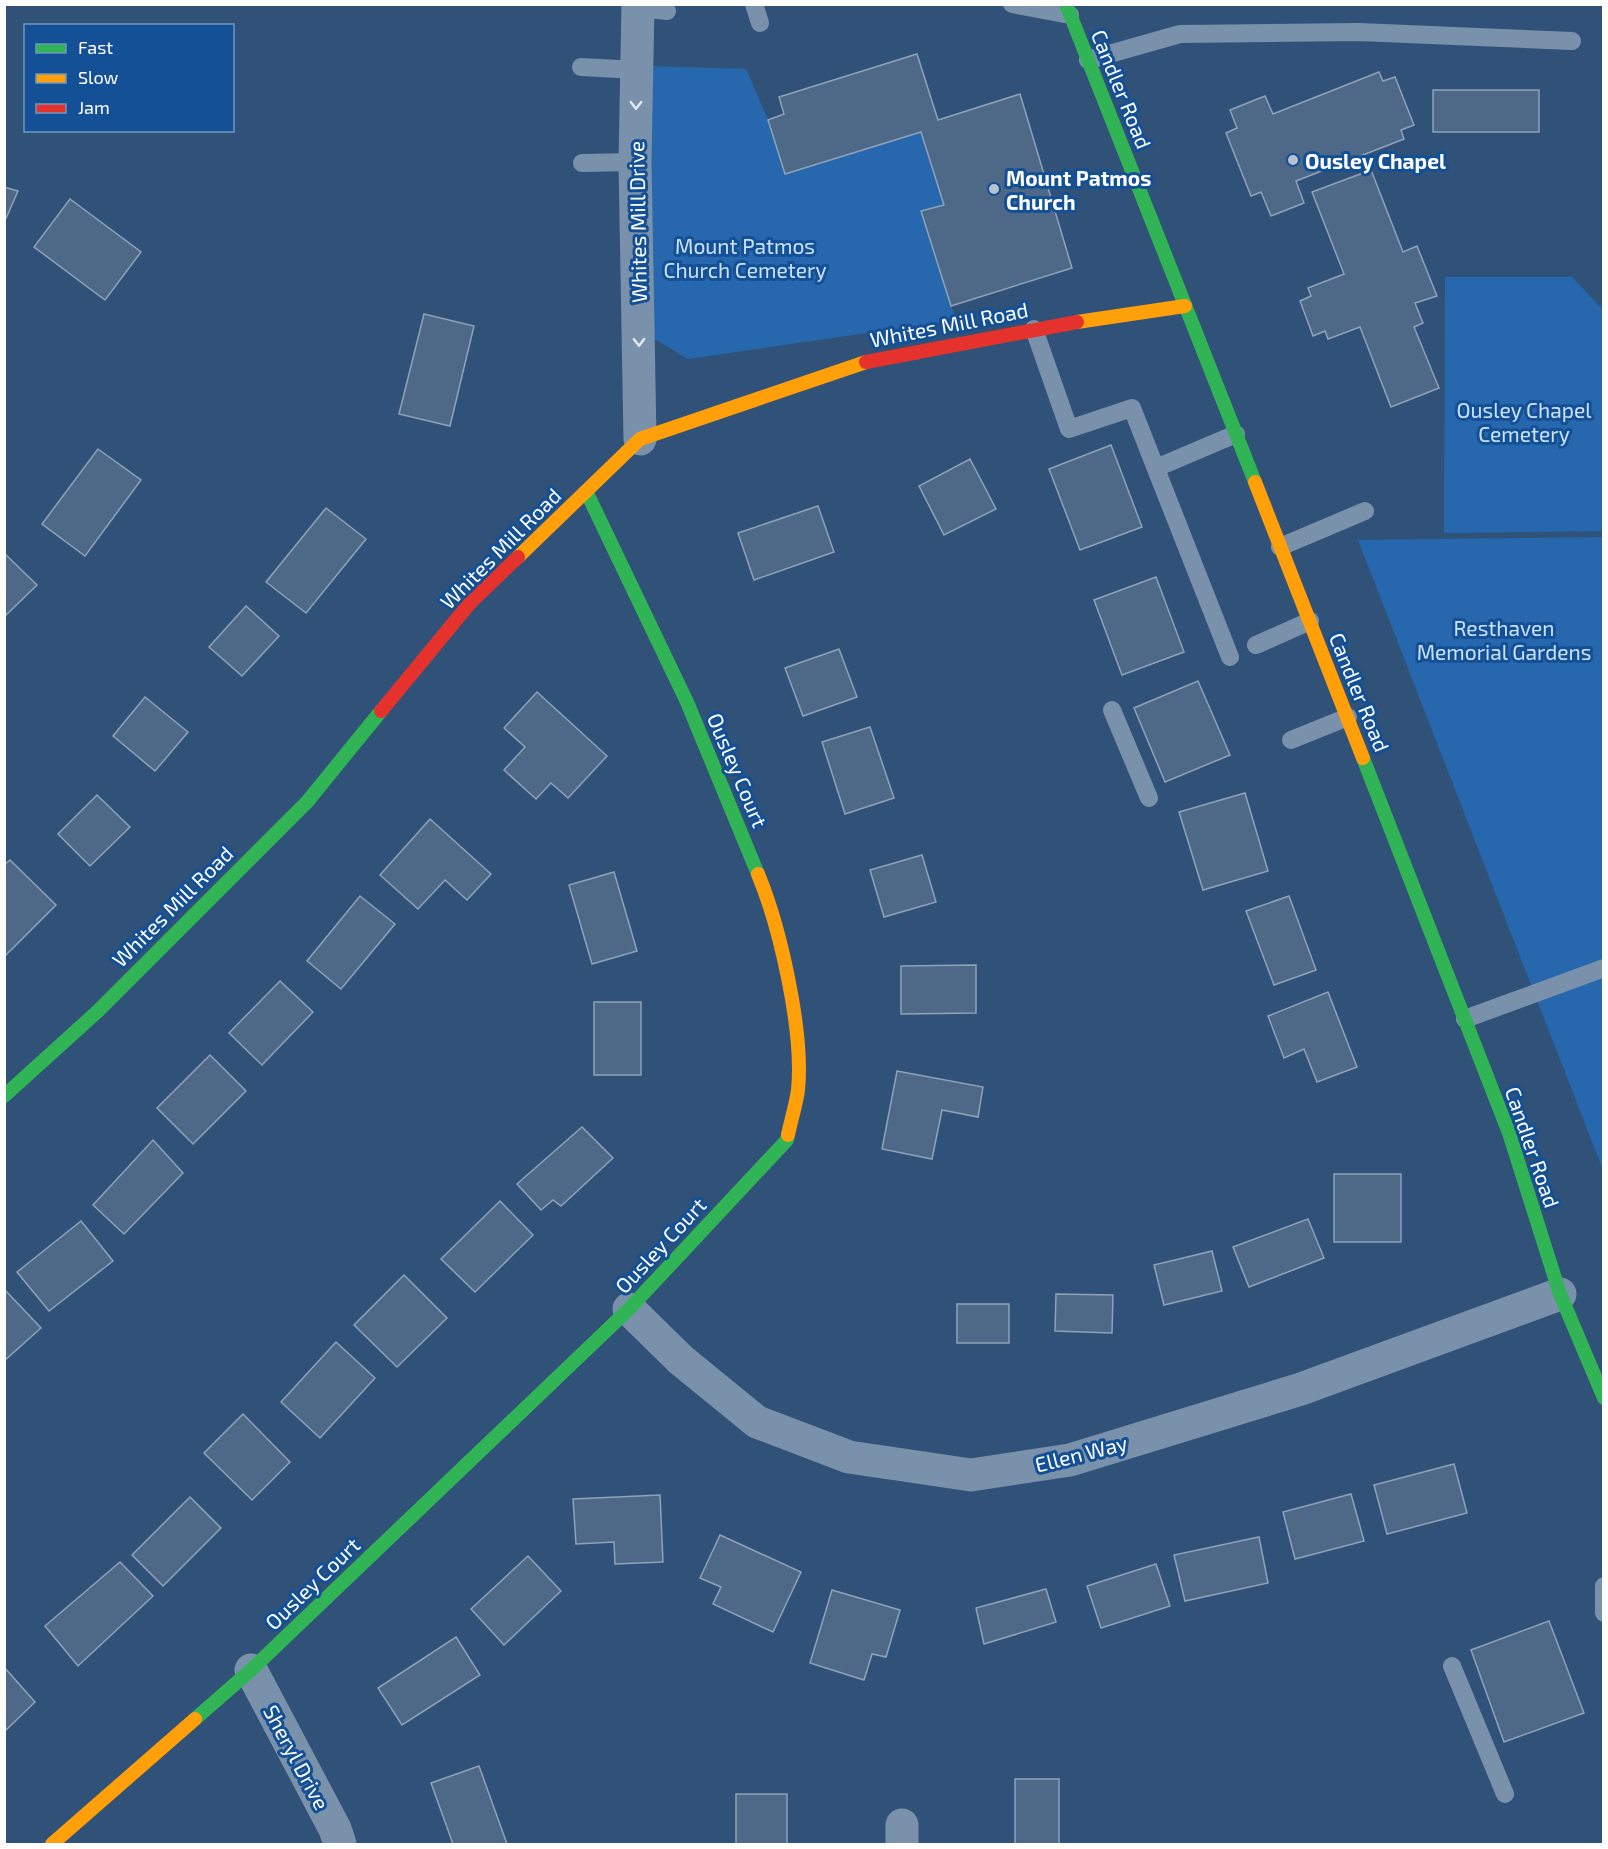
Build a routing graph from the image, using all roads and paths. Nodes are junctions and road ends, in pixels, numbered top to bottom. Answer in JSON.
{"nodes":[{"id":1,"x":754,"y":4,"type":"edge"},
{"id":2,"x":1012,"y":4,"type":"edge"},
{"id":3,"x":648,"y":8,"type":"edge"},
{"id":4,"x":1068,"y":10,"type":"edge"},
{"id":5,"x":760,"y":23,"type":"dead end"},
{"id":6,"x":1572,"y":40,"type":"dead end"},
{"id":7,"x":1088,"y":60,"type":"junction"},
{"id":8,"x":581,"y":67,"type":"dead end"},
{"id":9,"x":637,"y":70,"type":"junction"},
{"id":10,"x":635,"y":162,"type":"junction"},
{"id":11,"x":582,"y":163,"type":"dead end"},
{"id":12,"x":1185,"y":306,"type":"junction"},
{"id":13,"x":1034,"y":329,"type":"junction"},
{"id":14,"x":1236,"y":434,"type":"junction"},
{"id":15,"x":640,"y":439,"type":"junction"},
{"id":16,"x":1156,"y":468,"type":"junction"},
{"id":17,"x":586,"y":491,"type":"junction"},
{"id":18,"x":1365,"y":511,"type":"dead end"},
{"id":19,"x":1280,"y":547,"type":"junction"},
{"id":20,"x":1310,"y":621,"type":"junction"},
{"id":21,"x":1256,"y":645,"type":"dead end"},
{"id":22,"x":1230,"y":657,"type":"dead end"},
{"id":23,"x":1112,"y":710,"type":"dead end"},
{"id":24,"x":1348,"y":717,"type":"junction"},
{"id":25,"x":1291,"y":740,"type":"dead end"},
{"id":26,"x":1149,"y":798,"type":"dead end"},
{"id":27,"x":1604,"y":968,"type":"edge"},
{"id":28,"x":1464,"y":1019,"type":"junction"},
{"id":29,"x":4,"y":1096,"type":"edge"},
{"id":30,"x":1560,"y":1294,"type":"junction"},
{"id":31,"x":629,"y":1309,"type":"junction"},
{"id":32,"x":1604,"y":1398,"type":"edge"},
{"id":33,"x":1604,"y":1586,"type":"edge"},
{"id":34,"x":1604,"y":1613,"type":"edge"},
{"id":35,"x":1452,"y":1666,"type":"dead end"},
{"id":36,"x":251,"y":1670,"type":"junction"},
{"id":37,"x":1505,"y":1794,"type":"dead end"},
{"id":38,"x":52,"y":1845,"type":"edge"},
{"id":39,"x":340,"y":1845,"type":"edge"}],
"edges":[{"from":1,"to":5,"type":"lane"},
{"from":2,"to":4,"type":"lane"},
{"from":3,"to":9,"type":"street","name":"Whites Mill Drive"},
{"from":4,"to":7,"type":"street","name":"Candler Road"},
{"from":6,"to":7,"type":"lane"},
{"from":7,"to":12,"type":"street","name":"Candler Road"},
{"from":8,"to":9,"type":"lane"},
{"from":9,"to":10,"type":"street","name":"Whites Mill Drive","one_way":true},
{"from":10,"to":11,"type":"lane"},
{"from":10,"to":15,"type":"street","name":"Whites Mill Drive","one_way":true},
{"from":12,"to":13,"type":"street","name":"Whites Mill Road"},
{"from":12,"to":14,"type":"street","name":"Candler Road"},
{"from":13,"to":15,"type":"street","name":"Whites Mill Road"},
{"from":13,"to":16,"type":"lane"},
{"from":14,"to":16,"type":"lane"},
{"from":14,"to":19,"type":"street","name":"Candler Road"},
{"from":15,"to":17,"type":"street","name":"Whites Mill Road"},
{"from":16,"to":22,"type":"lane"},
{"from":17,"to":29,"type":"street","name":"Whites Mill Road"},
{"from":17,"to":31,"type":"street","name":"Ousley Court"},
{"from":18,"to":19,"type":"lane"},
{"from":19,"to":20,"type":"street","name":"Candler Road"},
{"from":20,"to":21,"type":"lane"},
{"from":20,"to":24,"type":"street","name":"Candler Road"},
{"from":23,"to":26,"type":"lane"},
{"from":24,"to":25,"type":"lane"},
{"from":24,"to":28,"type":"street","name":"Candler Road"},
{"from":27,"to":28,"type":"lane"},
{"from":28,"to":30,"type":"street","name":"Candler Road"},
{"from":30,"to":31,"type":"street","name":"Ellen Way"},
{"from":30,"to":32,"type":"street","name":"Candler Road"},
{"from":31,"to":36,"type":"street","name":"Ousley Court"},
{"from":33,"to":34,"type":"lane"},
{"from":35,"to":37,"type":"lane"},
{"from":36,"to":38,"type":"street","name":"Ousley Court"},
{"from":36,"to":39,"type":"street","name":"Sheryl Drive"}]}
